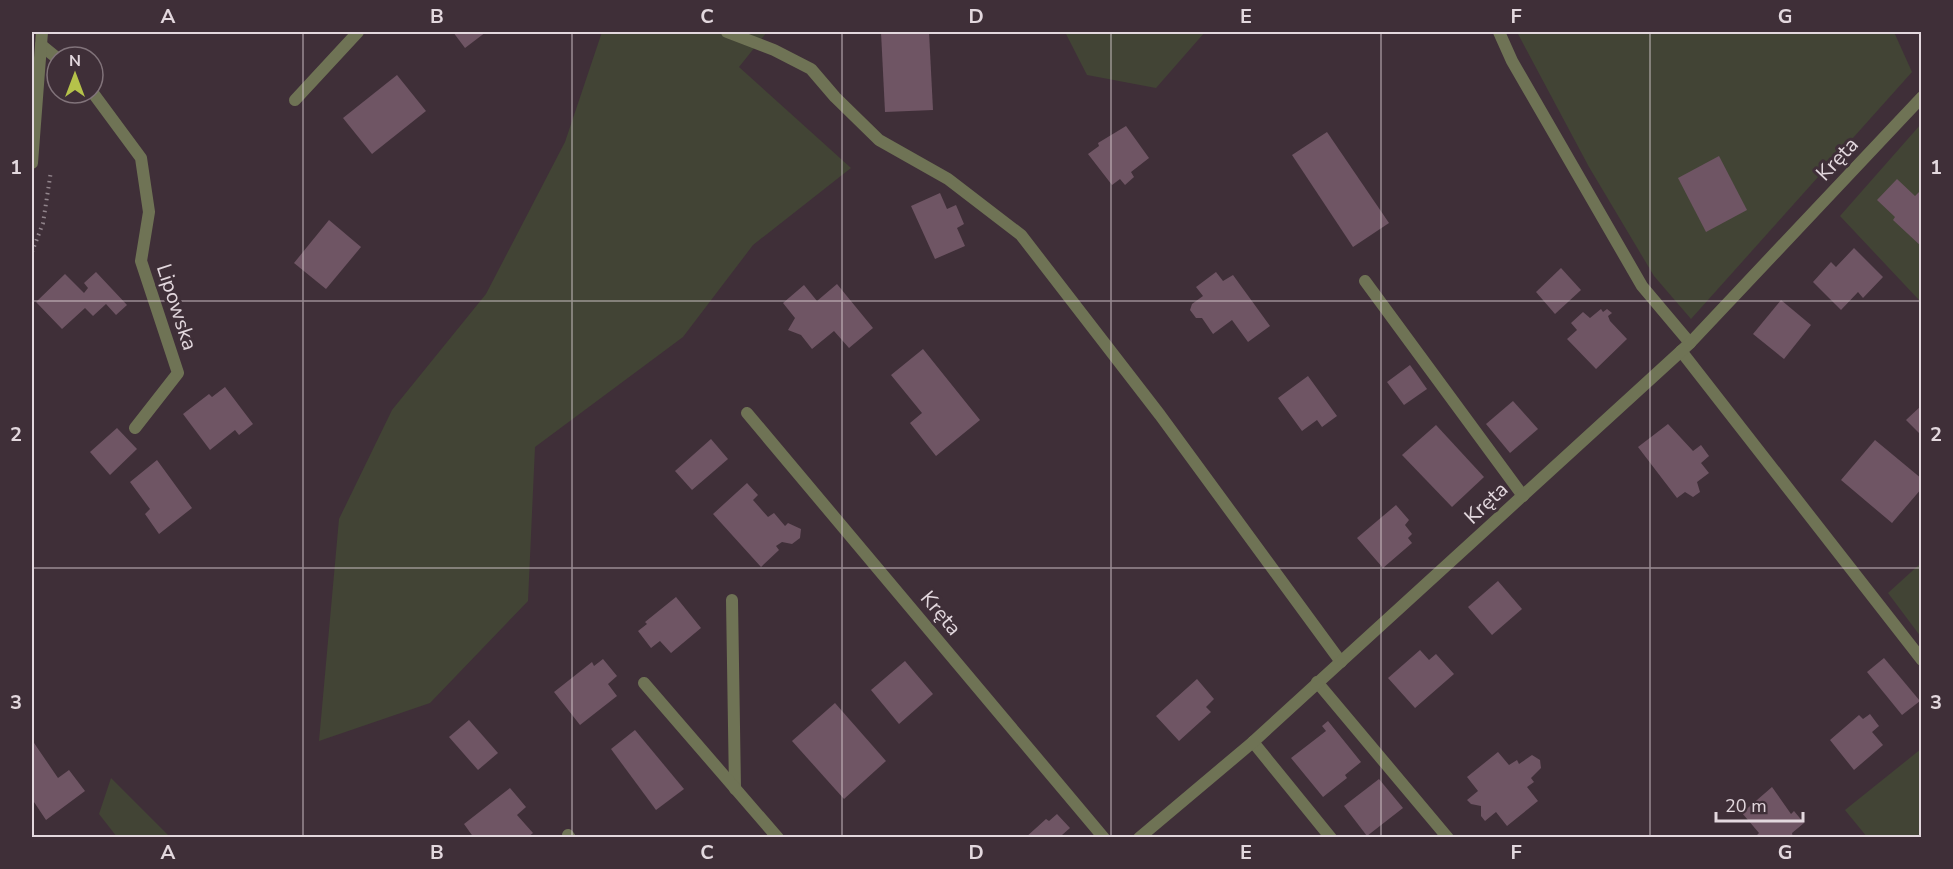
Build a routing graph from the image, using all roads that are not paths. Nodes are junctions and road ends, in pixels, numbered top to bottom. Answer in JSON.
{"nodes":[{"id":1,"x":42,"y":32,"type":"edge"},
{"id":2,"x":358,"y":32,"type":"edge"},
{"id":3,"x":727,"y":32,"type":"edge"},
{"id":4,"x":1499,"y":32,"type":"edge"},
{"id":5,"x":41,"y":45,"type":"junction"},
{"id":6,"x":45,"y":48,"type":"edge"},
{"id":7,"x":35,"y":70,"type":"edge"},
{"id":8,"x":1922,"y":97,"type":"edge"},
{"id":9,"x":32,"y":99,"type":"edge"},
{"id":10,"x":295,"y":100,"type":"dead end"},
{"id":11,"x":102,"y":105,"type":"edge"},
{"id":12,"x":32,"y":163,"type":"edge"},
{"id":13,"x":1365,"y":282,"type":"dead end"},
{"id":14,"x":1690,"y":343,"type":"junction"},
{"id":15,"x":1681,"y":351,"type":"junction"},
{"id":16,"x":747,"y":413,"type":"dead end"},
{"id":17,"x":135,"y":428,"type":"dead end"},
{"id":18,"x":1523,"y":496,"type":"junction"},
{"id":19,"x":732,"y":600,"type":"dead end"},
{"id":20,"x":1922,"y":660,"type":"edge"},
{"id":21,"x":1341,"y":662,"type":"junction"},
{"id":22,"x":1317,"y":682,"type":"junction"},
{"id":23,"x":644,"y":683,"type":"dead end"},
{"id":24,"x":1253,"y":742,"type":"junction"},
{"id":25,"x":735,"y":789,"type":"junction"},
{"id":26,"x":778,"y":837,"type":"edge"},
{"id":27,"x":1104,"y":837,"type":"edge"},
{"id":28,"x":1139,"y":837,"type":"edge"},
{"id":29,"x":1331,"y":837,"type":"edge"},
{"id":30,"x":1448,"y":837,"type":"edge"}],
"edges":[{"from":1,"to":5,"type":"street"},
{"from":2,"to":10,"type":"street"},
{"from":3,"to":21,"type":"street"},
{"from":4,"to":14,"type":"street"},
{"from":5,"to":6,"type":"street"},
{"from":5,"to":7,"type":"street"},
{"from":7,"to":9,"type":"street"},
{"from":7,"to":12,"type":"street"},
{"from":8,"to":14,"type":"street","name":"Kręta"},
{"from":11,"to":17,"type":"street","name":"Lipowska"},
{"from":13,"to":18,"type":"street"},
{"from":14,"to":15,"type":"street","name":"Kręta"},
{"from":15,"to":18,"type":"street","name":"Kręta"},
{"from":15,"to":20,"type":"street"},
{"from":16,"to":27,"type":"street","name":"Kręta"},
{"from":18,"to":21,"type":"street","name":"Kręta"},
{"from":19,"to":25,"type":"street"},
{"from":21,"to":22,"type":"street","name":"Kręta"},
{"from":22,"to":24,"type":"street","name":"Kręta"},
{"from":22,"to":30,"type":"street"},
{"from":23,"to":25,"type":"street"},
{"from":24,"to":28,"type":"street","name":"Kręta"},
{"from":24,"to":29,"type":"street"},
{"from":25,"to":26,"type":"street"}]}
